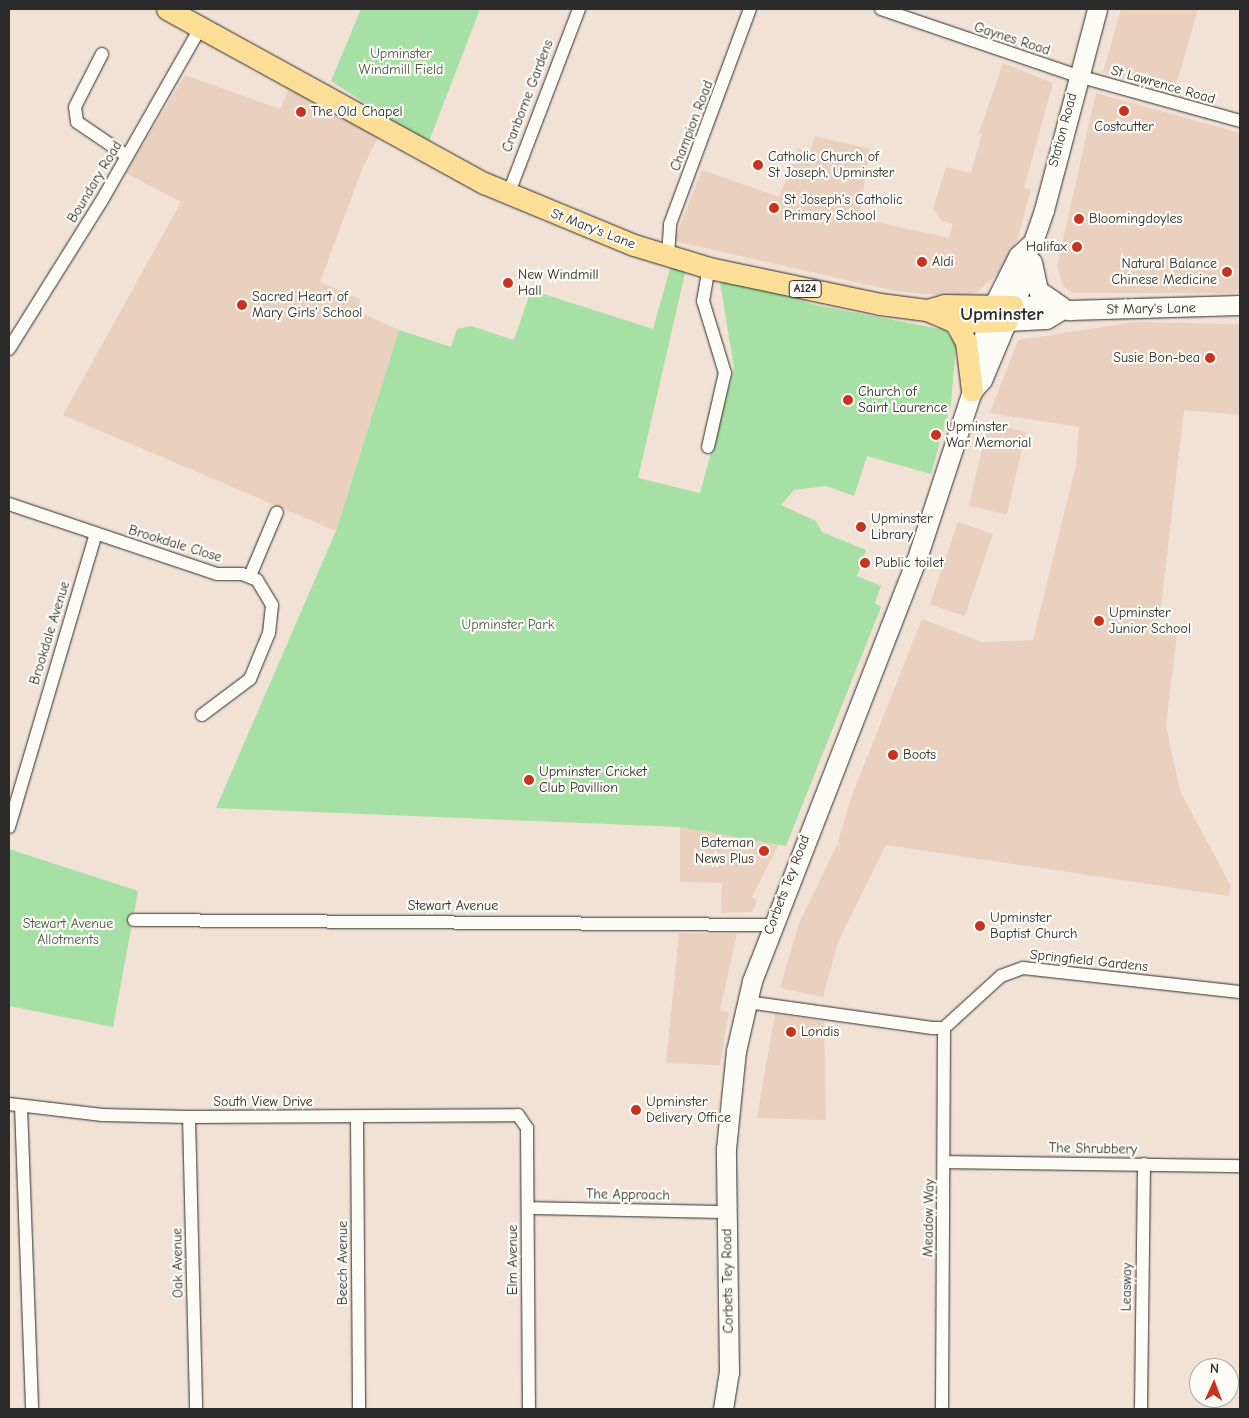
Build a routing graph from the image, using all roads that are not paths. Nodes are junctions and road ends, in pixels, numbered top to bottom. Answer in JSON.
{"nodes":[{"id":1,"x":167,"y":9,"type":"edge"},
{"id":2,"x":579,"y":9,"type":"edge"},
{"id":3,"x":750,"y":9,"type":"edge"},
{"id":4,"x":881,"y":9,"type":"edge"},
{"id":5,"x":1097,"y":9,"type":"edge"},
{"id":6,"x":201,"y":27,"type":"junction"},
{"id":7,"x":102,"y":54,"type":"dead end"},
{"id":8,"x":1078,"y":76,"type":"junction"},
{"id":9,"x":1240,"y":121,"type":"edge"},
{"id":10,"x":127,"y":156,"type":"junction"},
{"id":11,"x":508,"y":195,"type":"junction"},
{"id":12,"x":1030,"y":246,"type":"junction"},
{"id":13,"x":668,"y":255,"type":"junction"},
{"id":14,"x":709,"y":268,"type":"junction"},
{"id":15,"x":1240,"y":306,"type":"edge"},
{"id":16,"x":927,"y":310,"type":"junction"},
{"id":17,"x":1065,"y":310,"type":"junction"},
{"id":18,"x":1000,"y":314,"type":"junction"},
{"id":19,"x":955,"y":322,"type":"junction"},
{"id":20,"x":12,"y":335,"type":"edge"},
{"id":21,"x":9,"y":349,"type":"edge"},
{"id":22,"x":973,"y":388,"type":"junction"},
{"id":23,"x":708,"y":446,"type":"dead end"},
{"id":24,"x":9,"y":504,"type":"edge"},
{"id":25,"x":277,"y":512,"type":"dead end"},
{"id":26,"x":95,"y":536,"type":"junction"},
{"id":27,"x":250,"y":576,"type":"junction"},
{"id":28,"x":202,"y":715,"type":"dead end"},
{"id":29,"x":9,"y":827,"type":"edge"},
{"id":30,"x":134,"y":920,"type":"dead end"},
{"id":31,"x":772,"y":925,"type":"junction"},
{"id":32,"x":1240,"y":992,"type":"edge"},
{"id":33,"x":747,"y":1002,"type":"junction"},
{"id":34,"x":944,"y":1028,"type":"junction"},
{"id":35,"x":15,"y":1105,"type":"edge"},
{"id":36,"x":518,"y":1115,"type":"joint"},
{"id":37,"x":189,"y":1117,"type":"junction"},
{"id":38,"x":357,"y":1117,"type":"junction"},
{"id":39,"x":945,"y":1162,"type":"junction"},
{"id":40,"x":1144,"y":1164,"type":"junction"},
{"id":41,"x":1240,"y":1166,"type":"edge"},
{"id":42,"x":528,"y":1208,"type":"junction"},
{"id":43,"x":727,"y":1212,"type":"junction"},
{"id":44,"x":32,"y":1409,"type":"edge"},
{"id":45,"x":196,"y":1409,"type":"edge"},
{"id":46,"x":359,"y":1409,"type":"edge"},
{"id":47,"x":529,"y":1409,"type":"edge"},
{"id":48,"x":723,"y":1409,"type":"edge"},
{"id":49,"x":942,"y":1409,"type":"edge"},
{"id":50,"x":1141,"y":1409,"type":"edge"}],
"edges":[{"from":1,"to":6,"type":"main road","name":"St Mary's Lane","number":"A124"},
{"from":2,"to":11,"type":"street","name":"Cranborne Gardens"},
{"from":3,"to":13,"type":"street","name":"Champion Road"},
{"from":4,"to":8,"type":"street","name":"Gaynes Road"},
{"from":5,"to":8,"type":"main road","name":"Station Road"},
{"from":6,"to":10,"type":"street","name":"Boundary Road"},
{"from":6,"to":11,"type":"main road","name":"St Mary's Lane","number":"A124"},
{"from":7,"to":10,"type":"street"},
{"from":8,"to":9,"type":"street","name":"St Lawrence Road"},
{"from":8,"to":12,"type":"main road","name":"Station Road"},
{"from":10,"to":20,"type":"street","name":"Boundary Road"},
{"from":11,"to":13,"type":"main road","name":"St Mary's Lane","number":"A124"},
{"from":12,"to":17,"type":"main road"},
{"from":12,"to":18,"type":"main road","name":"Station Road"},
{"from":13,"to":14,"type":"main road","name":"St Mary's Lane","number":"A124"},
{"from":14,"to":16,"type":"main road","name":"St Mary's Lane","number":"A124"},
{"from":14,"to":23,"type":"street"},
{"from":15,"to":17,"type":"main road","name":"St Mary's Lane"},
{"from":16,"to":18,"type":"main road","name":"St Mary's Lane","number":"A124"},
{"from":16,"to":19,"type":"main road"},
{"from":17,"to":18,"type":"main road","name":"St Mary's Lane"},
{"from":18,"to":19,"type":"main road","name":"St Mary's Lane"},
{"from":18,"to":22,"type":"main road","name":"Corbets Tey Road"},
{"from":19,"to":22,"type":"main road"},
{"from":20,"to":21,"type":"street","name":"Boundary Road"},
{"from":22,"to":31,"type":"main road","name":"Corbets Tey Road"},
{"from":24,"to":26,"type":"street"},
{"from":25,"to":27,"type":"street"},
{"from":26,"to":27,"type":"street","name":"Brookdale Close"},
{"from":26,"to":29,"type":"street","name":"Brookdale Avenue"},
{"from":27,"to":28,"type":"street"},
{"from":30,"to":31,"type":"street","name":"Stewart Avenue"},
{"from":31,"to":33,"type":"main road","name":"Corbets Tey Road"},
{"from":32,"to":34,"type":"street","name":"Springfield Gardens"},
{"from":33,"to":34,"type":"street"},
{"from":33,"to":43,"type":"main road","name":"Corbets Tey Road"},
{"from":34,"to":39,"type":"street","name":"Meadow Way"},
{"from":35,"to":37,"type":"street","name":"South View Drive"},
{"from":35,"to":44,"type":"street"},
{"from":36,"to":38,"type":"street","name":"South View Drive"},
{"from":36,"to":42,"type":"street","name":"Elm Avenue"},
{"from":37,"to":38,"type":"street","name":"South View Drive"},
{"from":37,"to":45,"type":"street","name":"Oak Avenue"},
{"from":38,"to":46,"type":"street","name":"Beech Avenue"},
{"from":39,"to":40,"type":"street","name":"The Shrubbery"},
{"from":39,"to":49,"type":"street","name":"Meadow Way"},
{"from":40,"to":41,"type":"street","name":"The Shrubbery"},
{"from":40,"to":50,"type":"street","name":"Leasway"},
{"from":42,"to":43,"type":"street","name":"The Approach"},
{"from":42,"to":47,"type":"street","name":"Elm Avenue"},
{"from":43,"to":48,"type":"main road","name":"Corbets Tey Road"}]}
